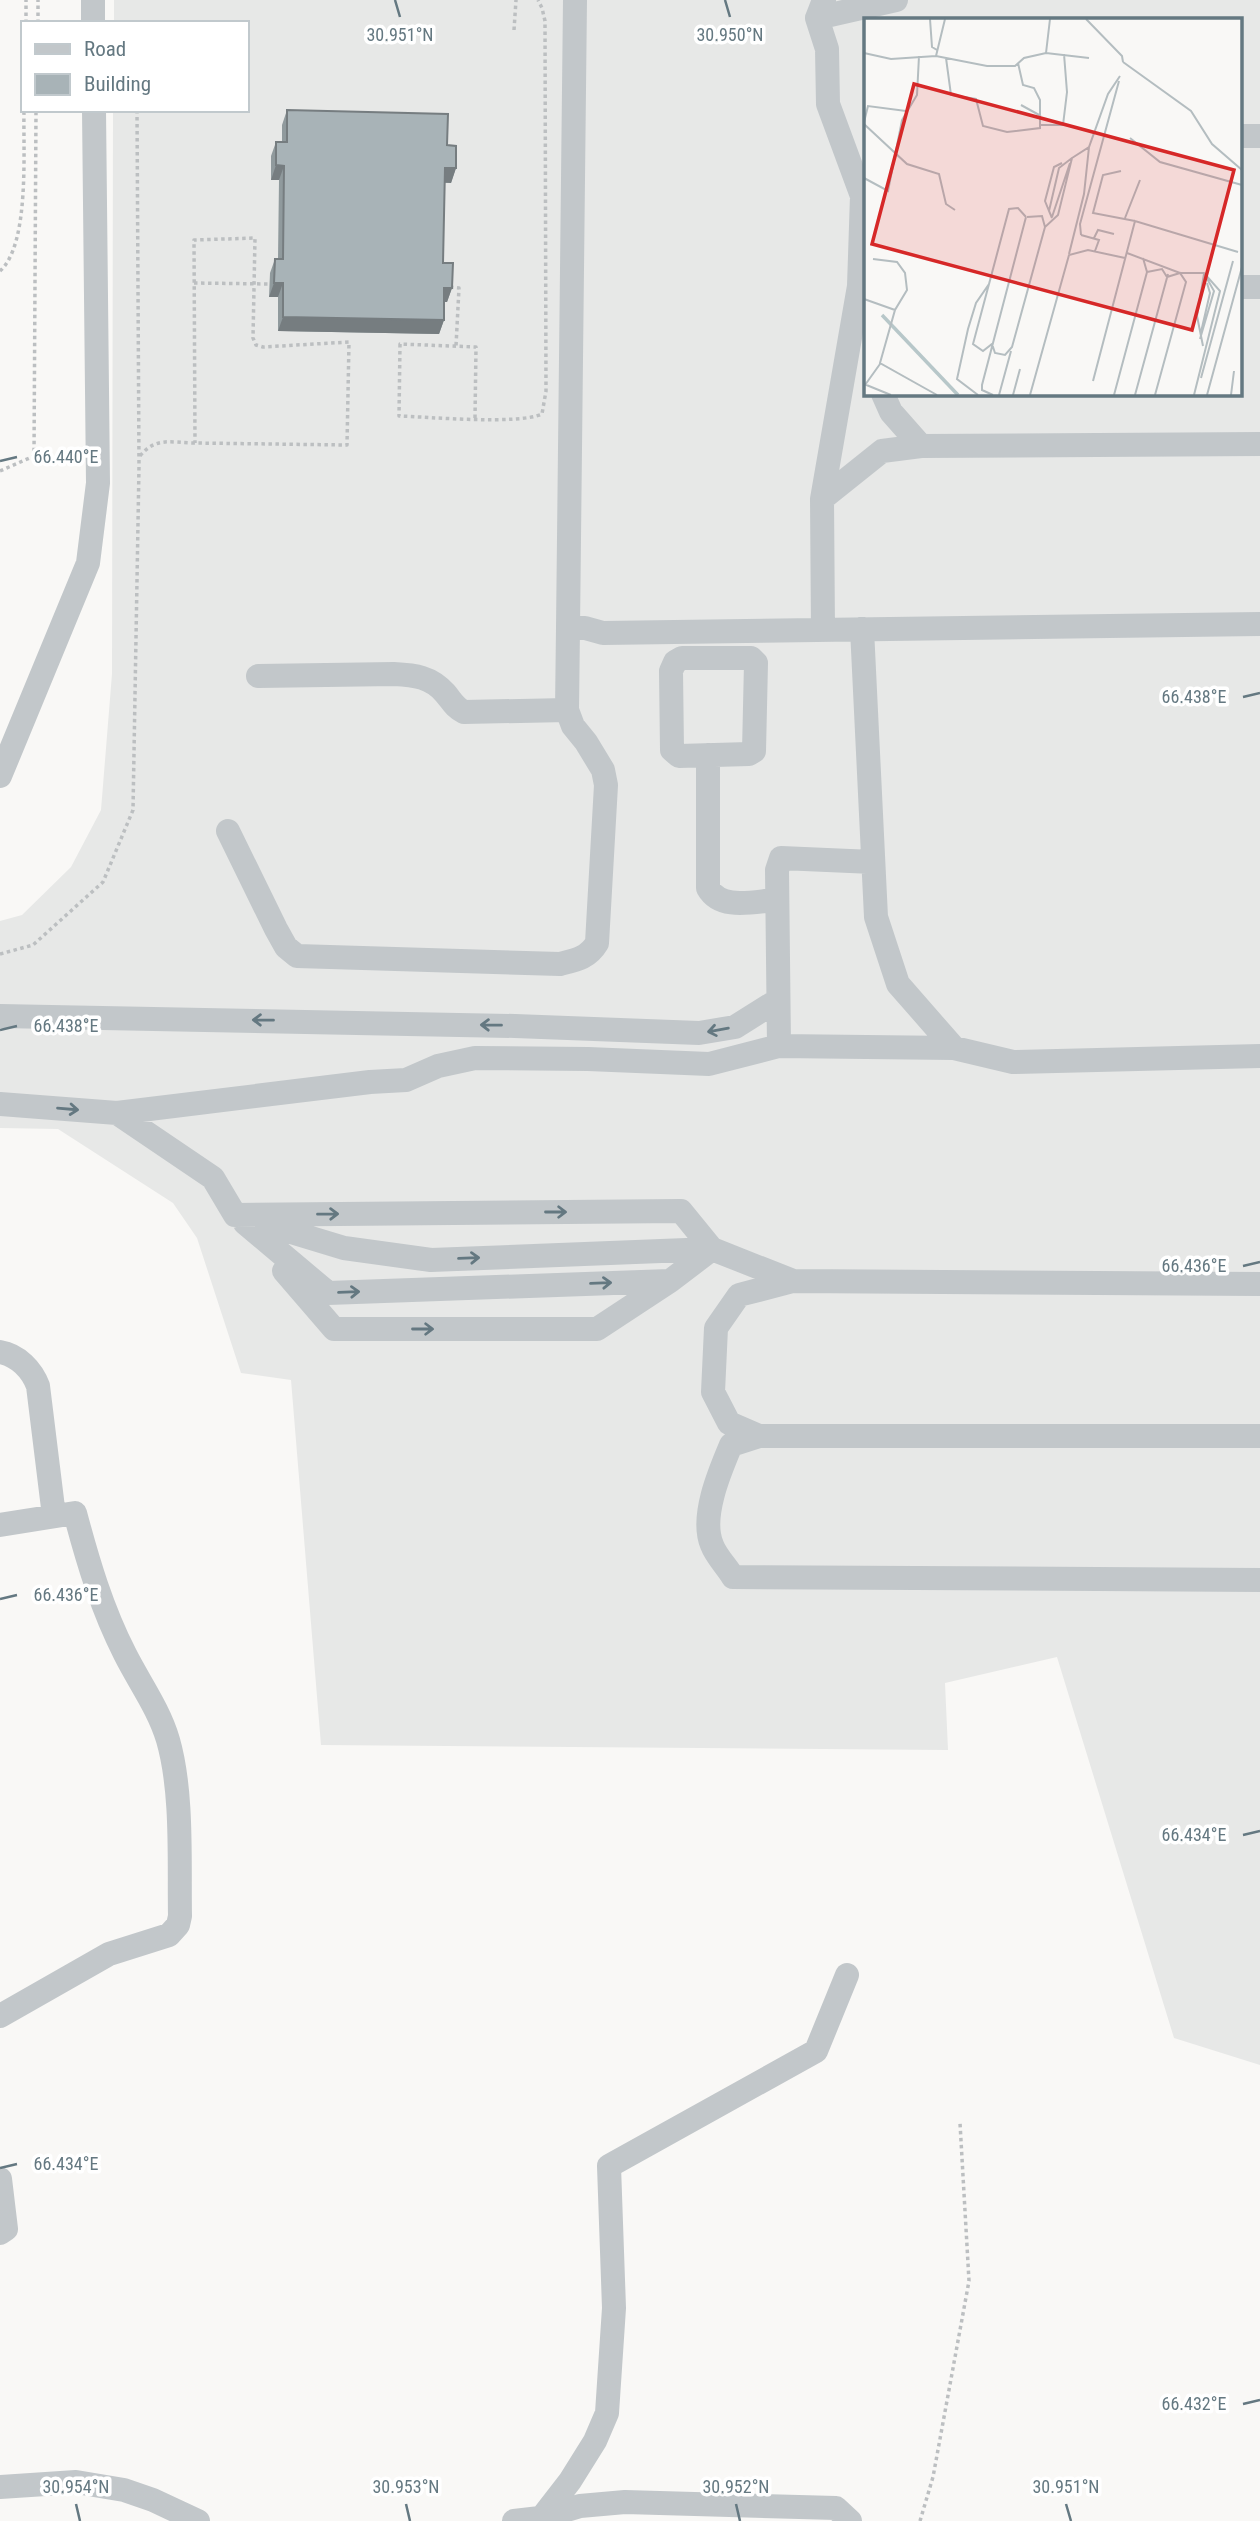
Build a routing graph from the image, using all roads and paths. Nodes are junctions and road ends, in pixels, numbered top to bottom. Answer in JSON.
{"nodes":[{"id":1,"x":26,"y":0,"type":"edge"},
{"id":2,"x":38,"y":0,"type":"edge"},
{"id":3,"x":93,"y":0,"type":"edge"},
{"id":4,"x":516,"y":0,"type":"edge"},
{"id":5,"x":538,"y":0,"type":"edge"},
{"id":6,"x":575,"y":0,"type":"edge"},
{"id":7,"x":835,"y":0,"type":"edge"},
{"id":8,"x":845,"y":0,"type":"edge"},
{"id":9,"x":896,"y":0,"type":"edge"},
{"id":10,"x":821,"y":9,"type":"edge"},
{"id":11,"x":26,"y":21,"type":"edge"},
{"id":12,"x":38,"y":21,"type":"edge"},
{"id":13,"x":93,"y":21,"type":"edge"},
{"id":14,"x":514,"y":30,"type":"dead end"},
{"id":15,"x":24,"y":112,"type":"edge"},
{"id":16,"x":36,"y":112,"type":"edge"},
{"id":17,"x":94,"y":112,"type":"edge"},
{"id":18,"x":137,"y":112,"type":"edge"},
{"id":19,"x":1242,"y":136,"type":"edge"},
{"id":20,"x":1260,"y":136,"type":"edge"},
{"id":21,"x":864,"y":194,"type":"edge"},
{"id":22,"x":864,"y":226,"type":"edge"},
{"id":23,"x":0,"y":271,"type":"edge"},
{"id":24,"x":194,"y":284,"type":"junction"},
{"id":25,"x":254,"y":284,"type":"junction"},
{"id":26,"x":269,"y":284,"type":"dead end"},
{"id":27,"x":862,"y":286,"type":"edge"},
{"id":28,"x":448,"y":287,"type":"edge"},
{"id":29,"x":1242,"y":287,"type":"edge"},
{"id":30,"x":1260,"y":287,"type":"edge"},
{"id":31,"x":456,"y":346,"type":"junction"},
{"id":32,"x":884,"y":396,"type":"edge"},
{"id":33,"x":475,"y":418,"type":"junction"},
{"id":34,"x":195,"y":443,"type":"junction"},
{"id":35,"x":1260,"y":444,"type":"edge"},
{"id":36,"x":921,"y":446,"type":"junction"},
{"id":37,"x":139,"y":458,"type":"junction"},
{"id":38,"x":0,"y":471,"type":"edge"},
{"id":39,"x":822,"y":499,"type":"junction"},
{"id":40,"x":1260,"y":624,"type":"edge"},
{"id":41,"x":568,"y":628,"type":"junction"},
{"id":42,"x":862,"y":629,"type":"junction"},
{"id":43,"x":823,"y":630,"type":"junction"},
{"id":44,"x":728,"y":631,"type":"junction"},
{"id":45,"x":728,"y":658,"type":"junction"},
{"id":46,"x":258,"y":676,"type":"dead end"},
{"id":47,"x":567,"y":710,"type":"junction"},
{"id":48,"x":708,"y":755,"type":"junction"},
{"id":49,"x":0,"y":776,"type":"edge"},
{"id":50,"x":228,"y":831,"type":"dead end"},
{"id":51,"x":873,"y":862,"type":"junction"},
{"id":52,"x":777,"y":900,"type":"junction"},
{"id":53,"x":0,"y":954,"type":"edge"},
{"id":54,"x":778,"y":1000,"type":"junction"},
{"id":55,"x":0,"y":1016,"type":"edge"},
{"id":56,"x":779,"y":1046,"type":"junction"},
{"id":57,"x":954,"y":1048,"type":"junction"},
{"id":58,"x":1260,"y":1056,"type":"edge"},
{"id":59,"x":0,"y":1104,"type":"edge"},
{"id":60,"x":117,"y":1113,"type":"junction"},
{"id":61,"x":235,"y":1215,"type":"junction"},
{"id":62,"x":712,"y":1249,"type":"junction"},
{"id":63,"x":670,"y":1281,"type":"junction"},
{"id":64,"x":793,"y":1281,"type":"junction"},
{"id":65,"x":1260,"y":1284,"type":"edge"},
{"id":66,"x":0,"y":1352,"type":"edge"},
{"id":67,"x":760,"y":1436,"type":"junction"},
{"id":68,"x":1260,"y":1436,"type":"edge"},
{"id":69,"x":54,"y":1516,"type":"junction"},
{"id":70,"x":0,"y":1525,"type":"edge"},
{"id":71,"x":1260,"y":1580,"type":"edge"},
{"id":72,"x":847,"y":1975,"type":"dead end"},
{"id":73,"x":0,"y":2015,"type":"edge"},
{"id":74,"x":960,"y":2123,"type":"dead end"},
{"id":75,"x":0,"y":2179,"type":"edge"},
{"id":76,"x":0,"y":2233,"type":"edge"},
{"id":77,"x":0,"y":2487,"type":"edge"},
{"id":78,"x":539,"y":2520,"type":"edge"},
{"id":79,"x":198,"y":2521,"type":"edge"},
{"id":80,"x":514,"y":2521,"type":"edge"},
{"id":81,"x":850,"y":2521,"type":"edge"},
{"id":82,"x":920,"y":2521,"type":"edge"}],
"edges":[{"from":1,"to":11,"type":"path"},
{"from":2,"to":12,"type":"path"},
{"from":3,"to":13,"type":"street"},
{"from":4,"to":14,"type":"path"},
{"from":5,"to":33,"type":"path"},
{"from":6,"to":41,"type":"street"},
{"from":7,"to":10,"type":"street"},
{"from":8,"to":10,"type":"street"},
{"from":9,"to":10,"type":"street"},
{"from":10,"to":21,"type":"street"},
{"from":15,"to":23,"type":"path"},
{"from":16,"to":38,"type":"path"},
{"from":17,"to":49,"type":"street"},
{"from":18,"to":37,"type":"path"},
{"from":19,"to":20,"type":"street"},
{"from":22,"to":27,"type":"street"},
{"from":24,"to":25,"type":"path"},
{"from":24,"to":25,"type":"path"},
{"from":24,"to":34,"type":"path"},
{"from":25,"to":26,"type":"path"},
{"from":25,"to":34,"type":"path"},
{"from":27,"to":39,"type":"street"},
{"from":28,"to":31,"type":"path"},
{"from":29,"to":30,"type":"street"},
{"from":31,"to":33,"type":"path"},
{"from":31,"to":33,"type":"path"},
{"from":32,"to":36,"type":"street"},
{"from":34,"to":37,"type":"path"},
{"from":35,"to":36,"type":"street"},
{"from":36,"to":39,"type":"street"},
{"from":37,"to":53,"type":"path"},
{"from":39,"to":43,"type":"street"},
{"from":40,"to":42,"type":"street"},
{"from":41,"to":44,"type":"street"},
{"from":41,"to":47,"type":"street"},
{"from":42,"to":43,"type":"street"},
{"from":42,"to":51,"type":"street"},
{"from":43,"to":44,"type":"street"},
{"from":44,"to":45,"type":"street"},
{"from":45,"to":48,"type":"street"},
{"from":45,"to":48,"type":"street"},
{"from":46,"to":47,"type":"street"},
{"from":47,"to":50,"type":"street"},
{"from":48,"to":52,"type":"street"},
{"from":51,"to":52,"type":"street"},
{"from":51,"to":57,"type":"street"},
{"from":52,"to":54,"type":"street"},
{"from":54,"to":55,"type":"street","one_way":true},
{"from":54,"to":56,"type":"street"},
{"from":56,"to":57,"type":"street"},
{"from":56,"to":60,"type":"street"},
{"from":57,"to":58,"type":"street"},
{"from":59,"to":60,"type":"street","one_way":true},
{"from":60,"to":61,"type":"street"},
{"from":61,"to":62,"type":"street","one_way":true},
{"from":61,"to":62,"type":"street","one_way":true},
{"from":61,"to":63,"type":"street","one_way":true},
{"from":61,"to":63,"type":"street","one_way":true},
{"from":62,"to":63,"type":"street"},
{"from":62,"to":64,"type":"street"},
{"from":64,"to":65,"type":"street"},
{"from":64,"to":67,"type":"street"},
{"from":66,"to":69,"type":"street"},
{"from":67,"to":68,"type":"street"},
{"from":67,"to":71,"type":"street"},
{"from":69,"to":70,"type":"street"},
{"from":69,"to":73,"type":"street"},
{"from":72,"to":78,"type":"street"},
{"from":74,"to":82,"type":"path"},
{"from":75,"to":76,"type":"street"},
{"from":77,"to":79,"type":"street"},
{"from":78,"to":80,"type":"street"},
{"from":78,"to":81,"type":"street"}]}
